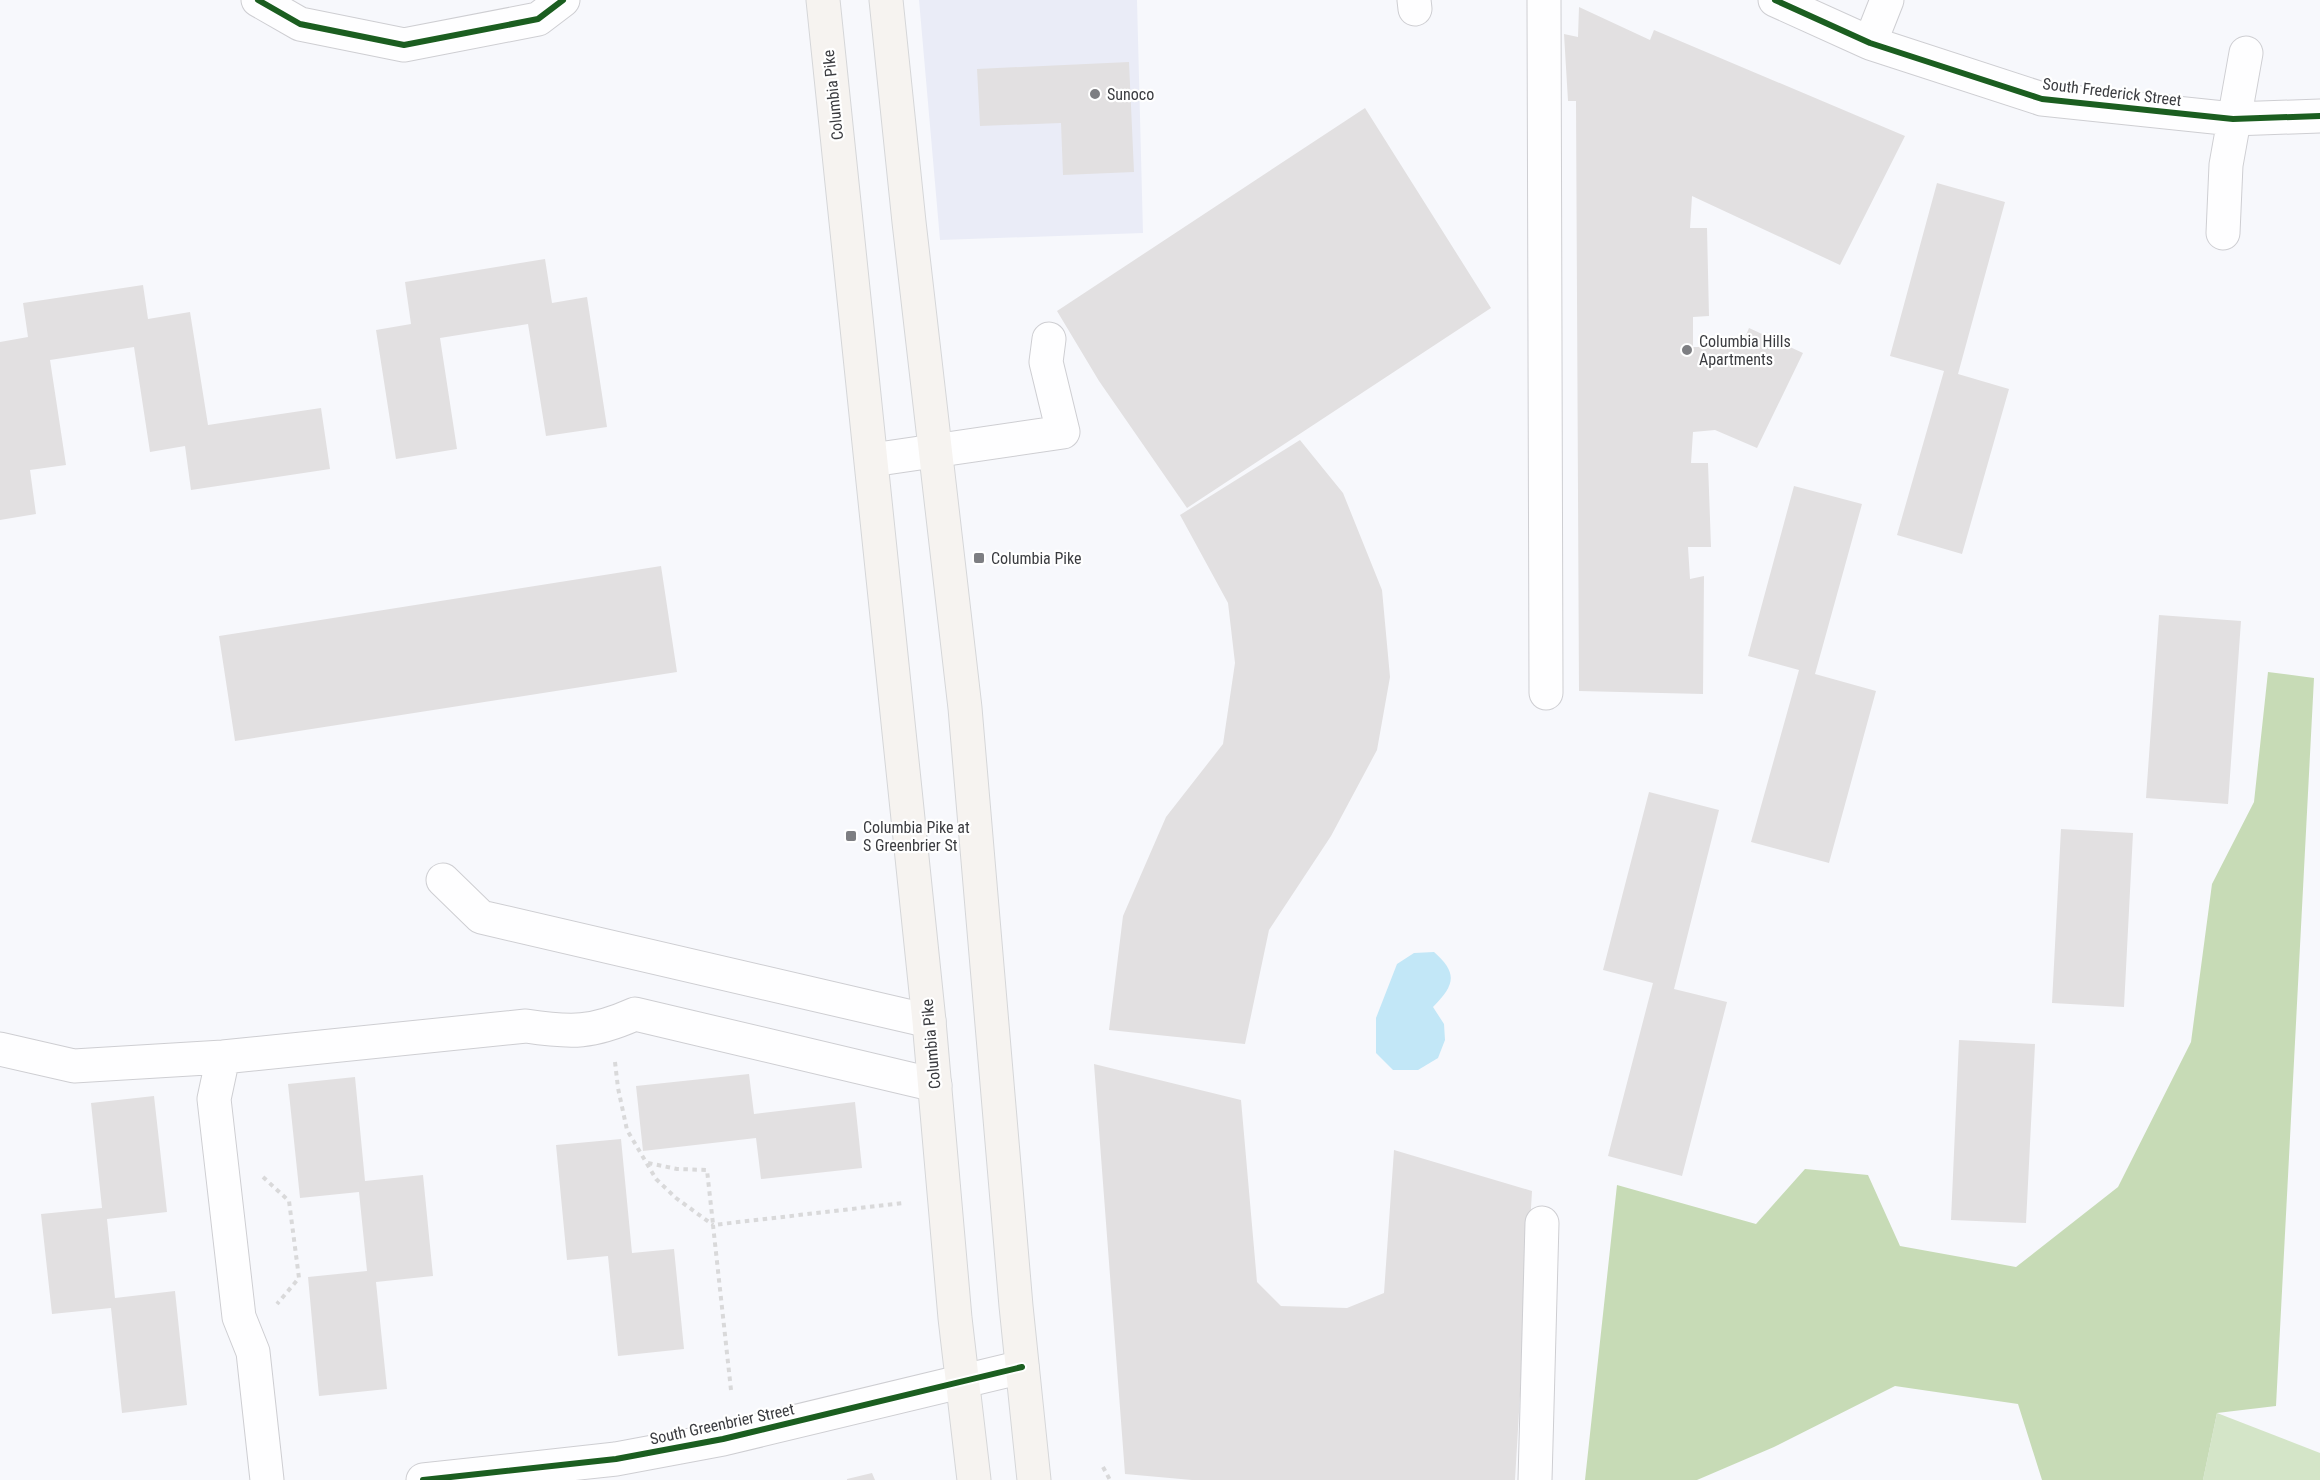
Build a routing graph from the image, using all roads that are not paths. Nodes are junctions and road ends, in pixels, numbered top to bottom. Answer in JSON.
{"nodes":[{"id":1,"x":258,"y":0,"type":"edge"},
{"id":2,"x":563,"y":0,"type":"edge"},
{"id":3,"x":823,"y":0,"type":"edge"},
{"id":4,"x":886,"y":0,"type":"edge"},
{"id":5,"x":1544,"y":0,"type":"edge"},
{"id":6,"x":1775,"y":0,"type":"edge"},
{"id":7,"x":1887,"y":0,"type":"edge"},
{"id":8,"x":1870,"y":43,"type":"junction"},
{"id":9,"x":2246,"y":53,"type":"dead end"},
{"id":10,"x":2320,"y":116,"type":"edge"},
{"id":11,"x":2232,"y":119,"type":"junction"},
{"id":12,"x":2223,"y":233,"type":"dead end"},
{"id":13,"x":1049,"y":339,"type":"dead end"},
{"id":14,"x":936,"y":451,"type":"junction"},
{"id":15,"x":872,"y":460,"type":"junction"},
{"id":16,"x":1546,"y":693,"type":"dead end"},
{"id":17,"x":443,"y":880,"type":"dead end"},
{"id":18,"x":929,"y":1021,"type":"junction"},
{"id":19,"x":0,"y":1049,"type":"edge"},
{"id":20,"x":223,"y":1057,"type":"junction"},
{"id":21,"x":934,"y":1085,"type":"junction"},
{"id":22,"x":1542,"y":1223,"type":"dead end"},
{"id":23,"x":1022,"y":1367,"type":"junction"},
{"id":24,"x":963,"y":1382,"type":"junction"},
{"id":25,"x":617,"y":1470,"type":"edge"},
{"id":26,"x":526,"y":1474,"type":"edge"},
{"id":27,"x":267,"y":1480,"type":"edge"},
{"id":28,"x":423,"y":1480,"type":"edge"},
{"id":29,"x":974,"y":1480,"type":"edge"},
{"id":30,"x":1034,"y":1480,"type":"edge"},
{"id":31,"x":1535,"y":1480,"type":"edge"}],
"edges":[{"from":1,"to":2,"type":"street"},
{"from":3,"to":15,"type":"main road","name":"Columbia Pike"},
{"from":4,"to":14,"type":"main road"},
{"from":5,"to":16,"type":"street"},
{"from":6,"to":8,"type":"street","name":"South Frederick Street"},
{"from":7,"to":8,"type":"street"},
{"from":8,"to":11,"type":"street","name":"South Frederick Street"},
{"from":9,"to":11,"type":"street"},
{"from":10,"to":11,"type":"street","name":"South Frederick Street"},
{"from":11,"to":12,"type":"street"},
{"from":13,"to":14,"type":"street"},
{"from":14,"to":15,"type":"street"},
{"from":14,"to":23,"type":"main road"},
{"from":15,"to":18,"type":"main road","name":"Columbia Pike"},
{"from":17,"to":18,"type":"street"},
{"from":18,"to":21,"type":"main road","name":"Columbia Pike"},
{"from":19,"to":20,"type":"street"},
{"from":20,"to":21,"type":"street"},
{"from":20,"to":27,"type":"street"},
{"from":21,"to":24,"type":"main road","name":"Columbia Pike"},
{"from":22,"to":31,"type":"street"},
{"from":23,"to":24,"type":"street","name":"South Greenbrier Street"},
{"from":23,"to":30,"type":"main road"},
{"from":24,"to":25,"type":"street","name":"South Greenbrier Street"},
{"from":24,"to":29,"type":"main road","name":"Columbia Pike"},
{"from":25,"to":26,"type":"street","name":"South Greenbrier Street"},
{"from":26,"to":28,"type":"street","name":"South Greenbrier Street"}]}
